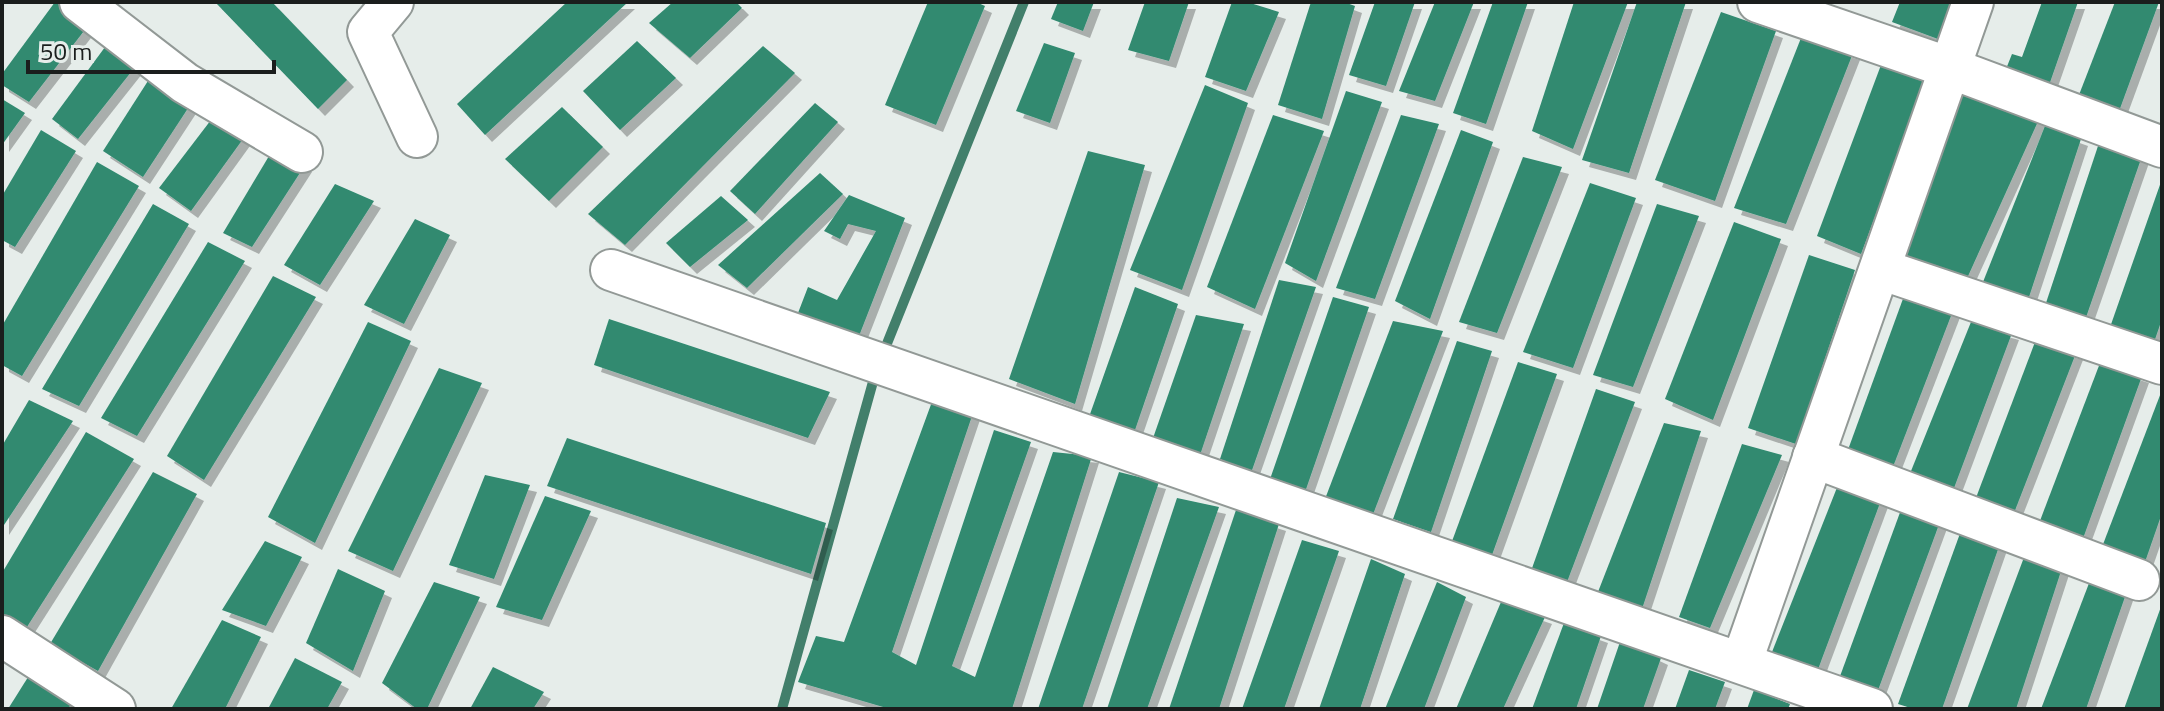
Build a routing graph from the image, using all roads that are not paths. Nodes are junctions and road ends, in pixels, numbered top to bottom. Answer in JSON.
{"nodes":[{"id":1,"x":80,"y":2,"type":"edge"},
{"id":2,"x":393,"y":2,"type":"edge"},
{"id":3,"x":1758,"y":2,"type":"edge"},
{"id":4,"x":1973,"y":2,"type":"edge"},
{"id":5,"x":1950,"y":68,"type":"junction"},
{"id":6,"x":417,"y":137,"type":"dead end"},
{"id":7,"x":2162,"y":147,"type":"edge"},
{"id":8,"x":302,"y":152,"type":"dead end"},
{"id":9,"x":1880,"y":269,"type":"junction"},
{"id":10,"x":611,"y":270,"type":"dead end"},
{"id":11,"x":2162,"y":364,"type":"edge"},
{"id":12,"x":1813,"y":457,"type":"junction"},
{"id":13,"x":2139,"y":580,"type":"dead end"},
{"id":14,"x":2,"y":636,"type":"edge"},
{"id":15,"x":1742,"y":661,"type":"junction"},
{"id":16,"x":115,"y":709,"type":"edge"},
{"id":17,"x":1872,"y":709,"type":"edge"}],
"edges":[{"from":1,"to":8,"type":"street"},
{"from":2,"to":6,"type":"street"},
{"from":3,"to":5,"type":"street"},
{"from":4,"to":5,"type":"street"},
{"from":5,"to":7,"type":"street"},
{"from":5,"to":9,"type":"street"},
{"from":9,"to":11,"type":"street"},
{"from":9,"to":12,"type":"street"},
{"from":10,"to":15,"type":"street"},
{"from":12,"to":13,"type":"street"},
{"from":12,"to":15,"type":"street"},
{"from":14,"to":16,"type":"street"},
{"from":15,"to":17,"type":"street"}]}
